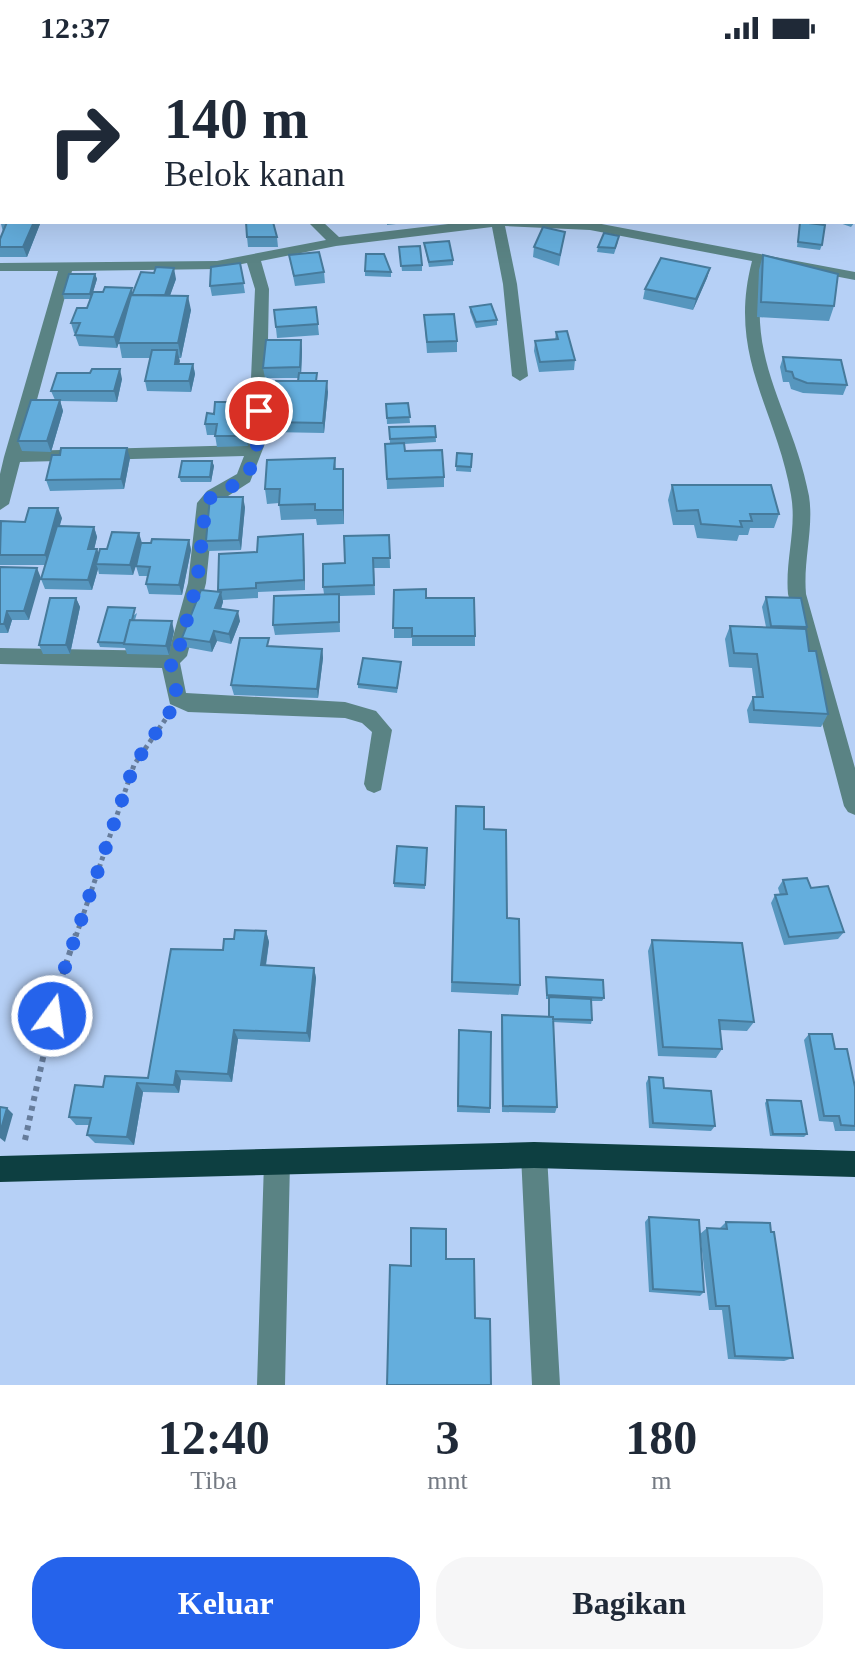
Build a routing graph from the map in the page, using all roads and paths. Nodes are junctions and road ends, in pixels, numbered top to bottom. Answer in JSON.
{"nodes":[{"id":1,"x":317,"y":224,"type":"edge"},
{"id":2,"x":482,"y":224,"type":"edge"},
{"id":3,"x":498,"y":224,"type":"edge"},
{"id":4,"x":544,"y":224,"type":"edge"},
{"id":5,"x":336,"y":242,"type":"junction"},
{"id":6,"x":760,"y":257,"type":"junction"},
{"id":7,"x":253,"y":259,"type":"junction"},
{"id":8,"x":0,"y":267,"type":"edge"},
{"id":9,"x":66,"y":268,"type":"junction"},
{"id":10,"x":855,"y":276,"type":"edge"},
{"id":11,"x":520,"y":376,"type":"dead end"},
{"id":12,"x":256,"y":450,"type":"junction"},
{"id":13,"x":12,"y":457,"type":"junction"},
{"id":14,"x":0,"y":504,"type":"edge"},
{"id":15,"x":0,"y":656,"type":"edge"},
{"id":16,"x":170,"y":660,"type":"junction"},
{"id":17,"x":178,"y":700,"type":"junction"},
{"id":18,"x":374,"y":784,"type":"dead end"},
{"id":19,"x":855,"y":806,"type":"edge"},
{"id":20,"x":534,"y":1155,"type":"junction"},
{"id":21,"x":277,"y":1162,"type":"junction"},
{"id":22,"x":9,"y":1169,"type":"edge"},
{"id":23,"x":854,"y":1170,"type":"edge"},
{"id":24,"x":271,"y":1385,"type":"edge"},
{"id":25,"x":546,"y":1385,"type":"edge"}],
"edges":[{"from":1,"to":5,"type":"street"},
{"from":2,"to":5,"type":"street"},
{"from":3,"to":11,"type":"street"},
{"from":4,"to":6,"type":"street"},
{"from":5,"to":7,"type":"street"},
{"from":6,"to":10,"type":"street"},
{"from":6,"to":19,"type":"street"},
{"from":7,"to":9,"type":"street"},
{"from":7,"to":12,"type":"street"},
{"from":8,"to":9,"type":"street"},
{"from":9,"to":13,"type":"street"},
{"from":12,"to":13,"type":"street"},
{"from":12,"to":16,"type":"street"},
{"from":13,"to":14,"type":"street"},
{"from":15,"to":16,"type":"street"},
{"from":16,"to":17,"type":"street"},
{"from":17,"to":18,"type":"street"},
{"from":17,"to":22,"type":"path"},
{"from":20,"to":21,"type":"main road"},
{"from":20,"to":23,"type":"main road"},
{"from":20,"to":25,"type":"street"},
{"from":21,"to":22,"type":"main road"},
{"from":21,"to":24,"type":"street"}]}
